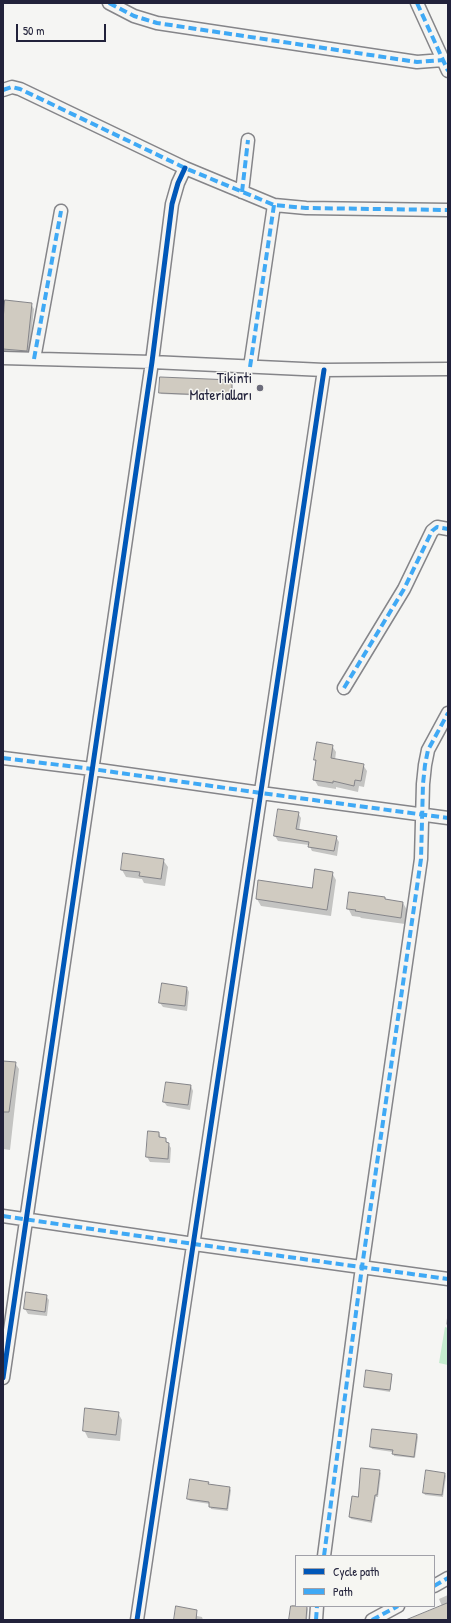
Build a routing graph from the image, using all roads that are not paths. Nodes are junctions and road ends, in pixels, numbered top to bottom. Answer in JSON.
{"nodes":[{"id":1,"x":109,"y":3,"type":"edge"},
{"id":2,"x":417,"y":3,"type":"edge"},
{"id":3,"x":446,"y":65,"type":"edge"},
{"id":4,"x":3,"y":90,"type":"edge"},
{"id":5,"x":248,"y":140,"type":"dead end"},
{"id":6,"x":185,"y":168,"type":"junction"},
{"id":7,"x":242,"y":192,"type":"junction"},
{"id":8,"x":274,"y":205,"type":"junction"},
{"id":9,"x":448,"y":210,"type":"edge"},
{"id":10,"x":61,"y":212,"type":"dead end"},
{"id":11,"x":3,"y":358,"type":"edge"},
{"id":12,"x":34,"y":359,"type":"junction"},
{"id":13,"x":152,"y":362,"type":"junction"},
{"id":14,"x":250,"y":367,"type":"junction"},
{"id":15,"x":448,"y":369,"type":"edge"},
{"id":16,"x":324,"y":370,"type":"junction"},
{"id":17,"x":448,"y":530,"type":"edge"},
{"id":18,"x":344,"y":688,"type":"dead end"},
{"id":19,"x":448,"y":713,"type":"edge"},
{"id":20,"x":3,"y":758,"type":"edge"},
{"id":21,"x":92,"y":769,"type":"junction"},
{"id":22,"x":261,"y":793,"type":"junction"},
{"id":23,"x":423,"y":814,"type":"junction"},
{"id":24,"x":448,"y":818,"type":"edge"},
{"id":25,"x":3,"y":1216,"type":"edge"},
{"id":26,"x":26,"y":1220,"type":"junction"},
{"id":27,"x":194,"y":1244,"type":"junction"},
{"id":28,"x":362,"y":1267,"type":"junction"},
{"id":29,"x":448,"y":1278,"type":"edge"},
{"id":30,"x":3,"y":1378,"type":"edge"},
{"id":31,"x":324,"y":1555,"type":"edge"},
{"id":32,"x":448,"y":1578,"type":"edge"},
{"id":33,"x":435,"y":1585,"type":"edge"},
{"id":34,"x":317,"y":1607,"type":"edge"},
{"id":35,"x":396,"y":1607,"type":"edge"},
{"id":36,"x":137,"y":1620,"type":"edge"},
{"id":37,"x":316,"y":1620,"type":"edge"},
{"id":38,"x":372,"y":1620,"type":"edge"}],
"edges":[{"from":1,"to":3,"type":"street"},
{"from":2,"to":3,"type":"street"},
{"from":4,"to":6,"type":"street"},
{"from":5,"to":7,"type":"street"},
{"from":6,"to":7,"type":"street"},
{"from":6,"to":13,"type":"street"},
{"from":7,"to":8,"type":"street"},
{"from":8,"to":9,"type":"street"},
{"from":8,"to":14,"type":"street"},
{"from":10,"to":12,"type":"street"},
{"from":11,"to":12,"type":"street"},
{"from":12,"to":13,"type":"street"},
{"from":13,"to":14,"type":"street"},
{"from":13,"to":21,"type":"street"},
{"from":14,"to":16,"type":"street"},
{"from":15,"to":16,"type":"street"},
{"from":16,"to":22,"type":"street"},
{"from":17,"to":18,"type":"street"},
{"from":19,"to":23,"type":"street"},
{"from":20,"to":21,"type":"street"},
{"from":21,"to":22,"type":"street"},
{"from":21,"to":26,"type":"street"},
{"from":22,"to":23,"type":"street"},
{"from":22,"to":27,"type":"street"},
{"from":23,"to":24,"type":"street"},
{"from":23,"to":28,"type":"street"},
{"from":25,"to":26,"type":"street"},
{"from":26,"to":27,"type":"street"},
{"from":26,"to":30,"type":"street"},
{"from":27,"to":28,"type":"street"},
{"from":27,"to":36,"type":"street"},
{"from":28,"to":29,"type":"street"},
{"from":28,"to":31,"type":"street"},
{"from":32,"to":33,"type":"street"},
{"from":34,"to":37,"type":"street"},
{"from":35,"to":38,"type":"street"}]}
